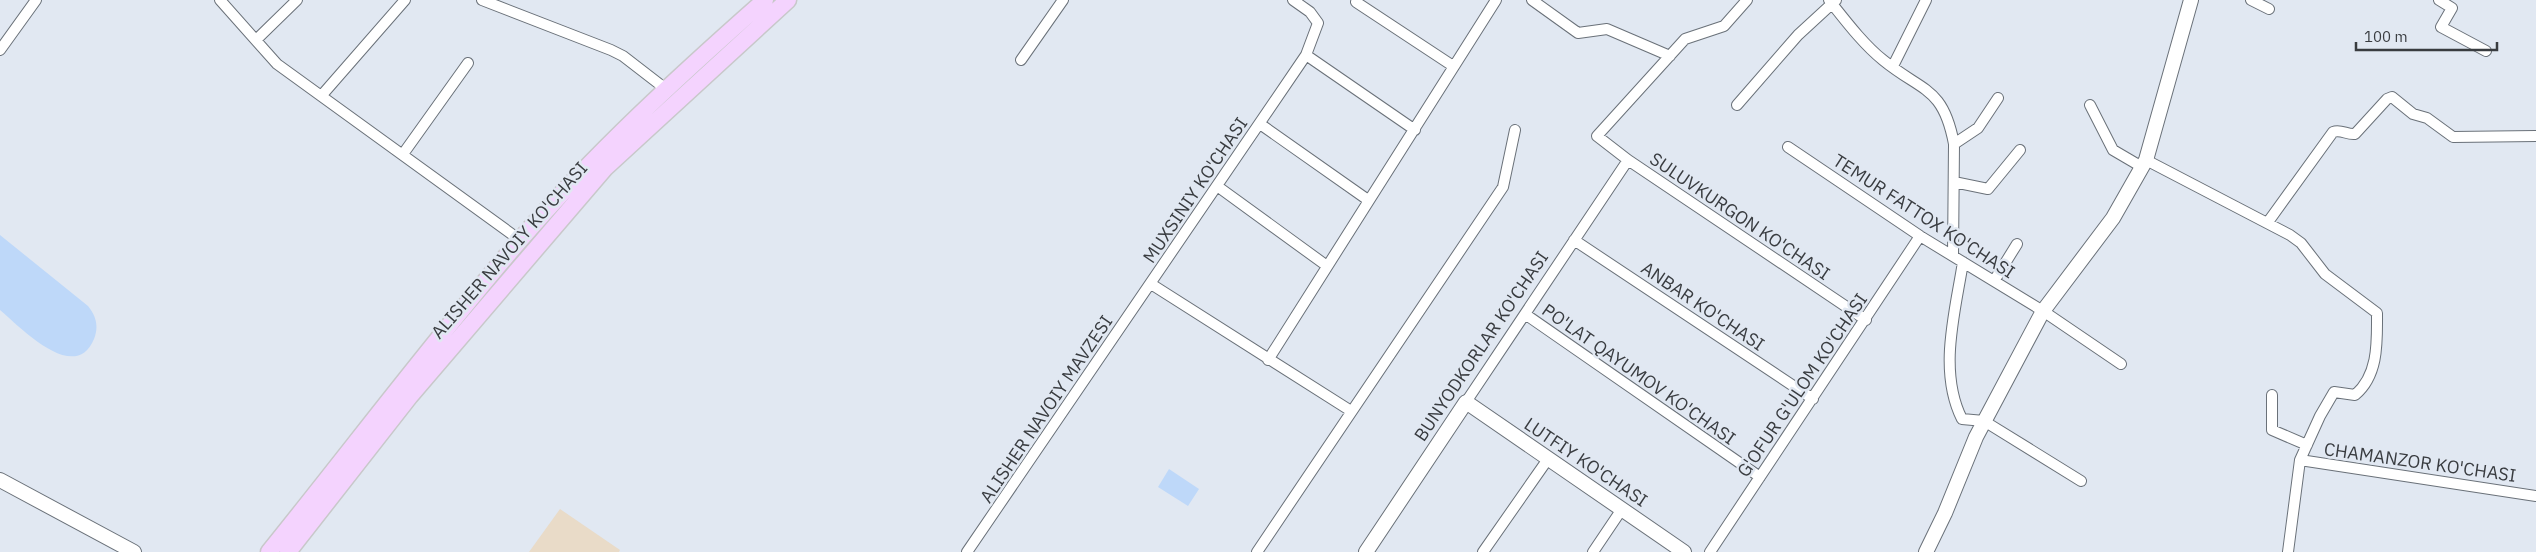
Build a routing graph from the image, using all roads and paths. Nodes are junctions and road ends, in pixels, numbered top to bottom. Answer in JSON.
{"nodes":[{"id":1,"x":36,"y":0,"type":"edge"},
{"id":2,"x":220,"y":0,"type":"edge"},
{"id":3,"x":297,"y":0,"type":"edge"},
{"id":4,"x":405,"y":0,"type":"edge"},
{"id":5,"x":482,"y":0,"type":"edge"},
{"id":6,"x":765,"y":0,"type":"edge"},
{"id":7,"x":788,"y":0,"type":"edge"},
{"id":8,"x":1063,"y":0,"type":"edge"},
{"id":9,"x":1293,"y":0,"type":"edge"},
{"id":10,"x":1496,"y":0,"type":"edge"},
{"id":11,"x":1532,"y":0,"type":"edge"},
{"id":12,"x":1747,"y":0,"type":"edge"},
{"id":13,"x":1926,"y":0,"type":"edge"},
{"id":14,"x":2191,"y":0,"type":"edge"},
{"id":15,"x":2251,"y":0,"type":"edge"},
{"id":16,"x":2439,"y":0,"type":"edge"},
{"id":17,"x":1833,"y":1,"type":"edge"},
{"id":18,"x":1356,"y":2,"type":"dead end"},
{"id":19,"x":2269,"y":9,"type":"dead end"},
{"id":20,"x":256,"y":40,"type":"junction"},
{"id":21,"x":0,"y":50,"type":"edge"},
{"id":22,"x":2486,"y":51,"type":"dead end"},
{"id":23,"x":1306,"y":55,"type":"junction"},
{"id":24,"x":1670,"y":56,"type":"junction"},
{"id":25,"x":1021,"y":60,"type":"dead end"},
{"id":26,"x":468,"y":63,"type":"dead end"},
{"id":27,"x":1453,"y":66,"type":"junction"},
{"id":28,"x":1893,"y":66,"type":"junction"},
{"id":29,"x":667,"y":90,"type":"junction"},
{"id":30,"x":322,"y":95,"type":"junction"},
{"id":31,"x":1998,"y":98,"type":"dead end"},
{"id":32,"x":1737,"y":104,"type":"dead end"},
{"id":33,"x":2090,"y":106,"type":"dead end"},
{"id":34,"x":1260,"y":124,"type":"junction"},
{"id":35,"x":1415,"y":130,"type":"junction"},
{"id":36,"x":1515,"y":130,"type":"dead end"},
{"id":37,"x":2536,"y":136,"type":"edge"},
{"id":38,"x":1954,"y":144,"type":"junction"},
{"id":39,"x":1788,"y":147,"type":"dead end"},
{"id":40,"x":2020,"y":150,"type":"dead end"},
{"id":41,"x":403,"y":154,"type":"junction"},
{"id":42,"x":1628,"y":160,"type":"junction"},
{"id":43,"x":2144,"y":163,"type":"junction"},
{"id":44,"x":1954,"y":182,"type":"junction"},
{"id":45,"x":1217,"y":186,"type":"junction"},
{"id":46,"x":1368,"y":200,"type":"junction"},
{"id":47,"x":2268,"y":222,"type":"junction"},
{"id":48,"x":1920,"y":236,"type":"junction"},
{"id":49,"x":520,"y":240,"type":"junction"},
{"id":50,"x":1574,"y":240,"type":"junction"},
{"id":51,"x":2018,"y":244,"type":"dead end"},
{"id":52,"x":1953,"y":256,"type":"junction"},
{"id":53,"x":1963,"y":262,"type":"junction"},
{"id":54,"x":1327,"y":266,"type":"junction"},
{"id":55,"x":1994,"y":281,"type":"junction"},
{"id":56,"x":1151,"y":284,"type":"junction"},
{"id":57,"x":2043,"y":311,"type":"junction"},
{"id":58,"x":1525,"y":314,"type":"junction"},
{"id":59,"x":1866,"y":320,"type":"junction"},
{"id":60,"x":1268,"y":360,"type":"junction"},
{"id":61,"x":2121,"y":364,"type":"dead end"},
{"id":62,"x":2272,"y":395,"type":"dead end"},
{"id":63,"x":1813,"y":400,"type":"junction"},
{"id":64,"x":1466,"y":402,"type":"junction"},
{"id":65,"x":1351,"y":411,"type":"junction"},
{"id":66,"x":1984,"y":421,"type":"junction"},
{"id":67,"x":2307,"y":445,"type":"junction"},
{"id":68,"x":1548,"y":459,"type":"junction"},
{"id":69,"x":2300,"y":460,"type":"junction"},
{"id":70,"x":1760,"y":478,"type":"junction"},
{"id":71,"x":0,"y":480,"type":"edge"},
{"id":72,"x":2081,"y":481,"type":"dead end"},
{"id":73,"x":2536,"y":496,"type":"edge"},
{"id":74,"x":1622,"y":509,"type":"junction"},
{"id":75,"x":134,"y":552,"type":"edge"},
{"id":76,"x":269,"y":552,"type":"edge"},
{"id":77,"x":288,"y":552,"type":"edge"},
{"id":78,"x":967,"y":552,"type":"edge"},
{"id":79,"x":1256,"y":552,"type":"edge"},
{"id":80,"x":1366,"y":552,"type":"edge"},
{"id":81,"x":1483,"y":552,"type":"edge"},
{"id":82,"x":1594,"y":552,"type":"edge"},
{"id":83,"x":1684,"y":552,"type":"edge"},
{"id":84,"x":1710,"y":552,"type":"edge"},
{"id":85,"x":1926,"y":552,"type":"edge"},
{"id":86,"x":2288,"y":552,"type":"edge"}],
"edges":[{"from":1,"to":21,"type":"street"},
{"from":2,"to":20,"type":"street"},
{"from":3,"to":20,"type":"street"},
{"from":4,"to":30,"type":"street"},
{"from":5,"to":29,"type":"street"},
{"from":6,"to":29,"type":"main road","name":"ALISHER NAVOIY KO'CHASI"},
{"from":7,"to":77,"type":"main road","name":"ALISHER NAVOIY KO'CHASI"},
{"from":8,"to":25,"type":"street"},
{"from":9,"to":23,"type":"street","name":"MUXSINIY KO'CHASI"},
{"from":10,"to":27,"type":"street"},
{"from":11,"to":24,"type":"street"},
{"from":12,"to":24,"type":"street"},
{"from":13,"to":28,"type":"street"},
{"from":14,"to":43,"type":"main road"},
{"from":15,"to":19,"type":"street"},
{"from":16,"to":22,"type":"street"},
{"from":17,"to":28,"type":"street"},
{"from":17,"to":32,"type":"street"},
{"from":18,"to":27,"type":"street"},
{"from":20,"to":30,"type":"street"},
{"from":23,"to":34,"type":"street","name":"MUXSINIY KO'CHASI"},
{"from":23,"to":35,"type":"street"},
{"from":24,"to":42,"type":"street","name":"SULUVKURGON KO'CHASI"},
{"from":26,"to":41,"type":"street"},
{"from":27,"to":35,"type":"street"},
{"from":28,"to":38,"type":"street"},
{"from":29,"to":49,"type":"main road","name":"ALISHER NAVOIY KO'CHASI"},
{"from":30,"to":41,"type":"street"},
{"from":31,"to":38,"type":"street"},
{"from":33,"to":43,"type":"street"},
{"from":34,"to":45,"type":"street","name":"MUXSINIY KO'CHASI"},
{"from":34,"to":46,"type":"street"},
{"from":35,"to":46,"type":"street"},
{"from":36,"to":65,"type":"street"},
{"from":37,"to":47,"type":"street"},
{"from":38,"to":44,"type":"street"},
{"from":39,"to":48,"type":"street","name":"TEMUR FATTOX KO'CHASI"},
{"from":40,"to":44,"type":"street"},
{"from":41,"to":49,"type":"street"},
{"from":42,"to":50,"type":"street","name":"BUNYODKORLAR KO'CHASI"},
{"from":42,"to":59,"type":"street","name":"SULUVKURGON KO'CHASI"},
{"from":43,"to":47,"type":"street"},
{"from":43,"to":57,"type":"main road"},
{"from":44,"to":52,"type":"street"},
{"from":45,"to":54,"type":"street"},
{"from":45,"to":56,"type":"street","name":"MUXSINIY KO'CHASI"},
{"from":46,"to":54,"type":"street"},
{"from":47,"to":67,"type":"street"},
{"from":48,"to":52,"type":"street","name":"TEMUR FATTOX KO'CHASI"},
{"from":48,"to":59,"type":"street","name":"G'OFUR G'ULOM KO'CHASI"},
{"from":49,"to":76,"type":"main road","name":"ALISHER NAVOIY KO'CHASI"},
{"from":50,"to":58,"type":"street","name":"BUNYODKORLAR KO'CHASI"},
{"from":50,"to":63,"type":"street","name":"ANBAR KO'CHASI"},
{"from":51,"to":55,"type":"street"},
{"from":52,"to":53,"type":"street","name":"TEMUR FATTOX KO'CHASI"},
{"from":53,"to":55,"type":"street","name":"TEMUR FATTOX KO'CHASI"},
{"from":53,"to":66,"type":"street"},
{"from":54,"to":60,"type":"street"},
{"from":55,"to":57,"type":"street","name":"TEMUR FATTOX KO'CHASI"},
{"from":56,"to":60,"type":"street","name":"MUXSINIY KO'CHASI"},
{"from":56,"to":78,"type":"street","name":"ALISHER NAVOIY MAVZESI"},
{"from":57,"to":61,"type":"street","name":"TEMUR FATTOX KO'CHASI"},
{"from":57,"to":66,"type":"main road"},
{"from":58,"to":64,"type":"street","name":"BUNYODKORLAR KO'CHASI"},
{"from":58,"to":70,"type":"street","name":"PO'LAT QAYUMOV KO'CHASI"},
{"from":59,"to":63,"type":"street","name":"G'OFUR G'ULOM KO'CHASI"},
{"from":60,"to":65,"type":"street","name":"MUXSINIY KO'CHASI"},
{"from":62,"to":67,"type":"street"},
{"from":63,"to":70,"type":"street","name":"G'OFUR G'ULOM KO'CHASI"},
{"from":64,"to":68,"type":"main road","name":"LUTFIY KO'CHASI"},
{"from":64,"to":80,"type":"main road","name":"BUNYODKORLAR KO'CHASI"},
{"from":65,"to":79,"type":"street"},
{"from":66,"to":72,"type":"street"},
{"from":66,"to":85,"type":"main road"},
{"from":67,"to":69,"type":"street"},
{"from":68,"to":74,"type":"main road","name":"LUTFIY KO'CHASI"},
{"from":68,"to":81,"type":"street"},
{"from":69,"to":73,"type":"street","name":"CHAMANZOR KO'CHASI"},
{"from":69,"to":86,"type":"street"},
{"from":70,"to":84,"type":"street","name":"G'OFUR G'ULOM KO'CHASI"},
{"from":71,"to":75,"type":"main road"},
{"from":74,"to":82,"type":"street"},
{"from":74,"to":83,"type":"main road","name":"LUTFIY KO'CHASI"}]}
